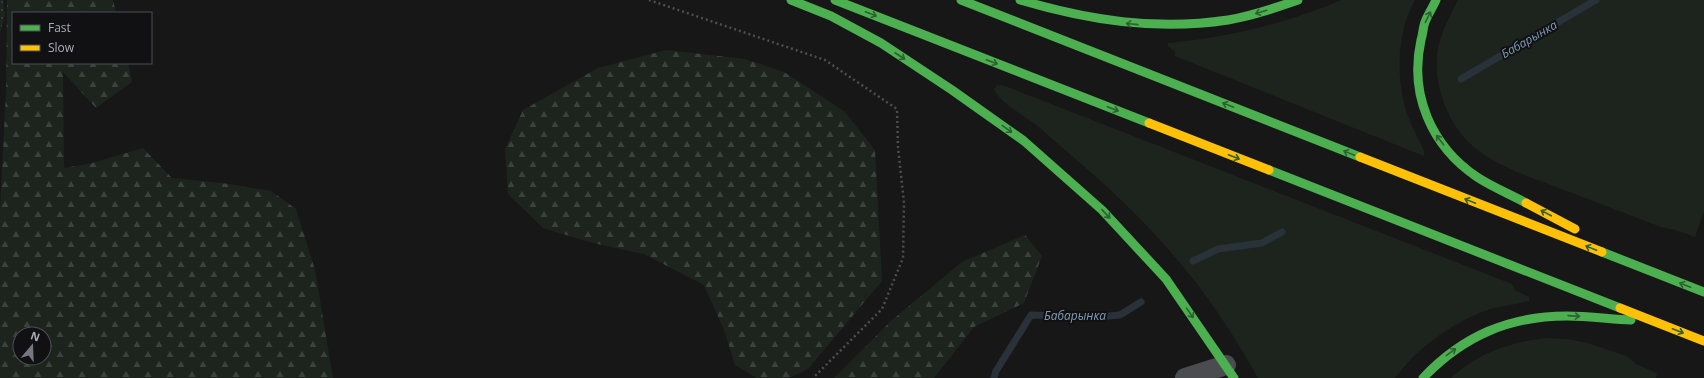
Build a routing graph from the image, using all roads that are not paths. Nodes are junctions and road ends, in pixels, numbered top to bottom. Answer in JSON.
{"nodes":[{"id":1,"x":791,"y":0,"type":"edge"},
{"id":2,"x":835,"y":0,"type":"edge"},
{"id":3,"x":961,"y":0,"type":"edge"},
{"id":4,"x":1020,"y":0,"type":"edge"},
{"id":5,"x":1298,"y":0,"type":"edge"},
{"id":6,"x":1436,"y":0,"type":"edge"},
{"id":7,"x":1666,"y":278,"type":"junction"},
{"id":8,"x":1704,"y":292,"type":"edge"},
{"id":9,"x":1652,"y":321,"type":"junction"},
{"id":10,"x":1704,"y":341,"type":"edge"},
{"id":11,"x":1230,"y":371,"type":"edge"},
{"id":12,"x":1185,"y":378,"type":"edge"},
{"id":13,"x":1422,"y":378,"type":"edge"}],
"edges":[{"from":1,"to":11,"type":"main road","one_way":true},
{"from":2,"to":9,"type":"main road","one_way":true},
{"from":7,"to":3,"type":"main road","one_way":true},
{"from":5,"to":4,"type":"main road","one_way":true},
{"from":7,"to":6,"type":"main road","one_way":true},
{"from":8,"to":7,"type":"main road","one_way":true},
{"from":9,"to":10,"type":"main road","one_way":true},
{"from":13,"to":9,"type":"main road","one_way":true},
{"from":11,"to":12,"type":"street"}]}
